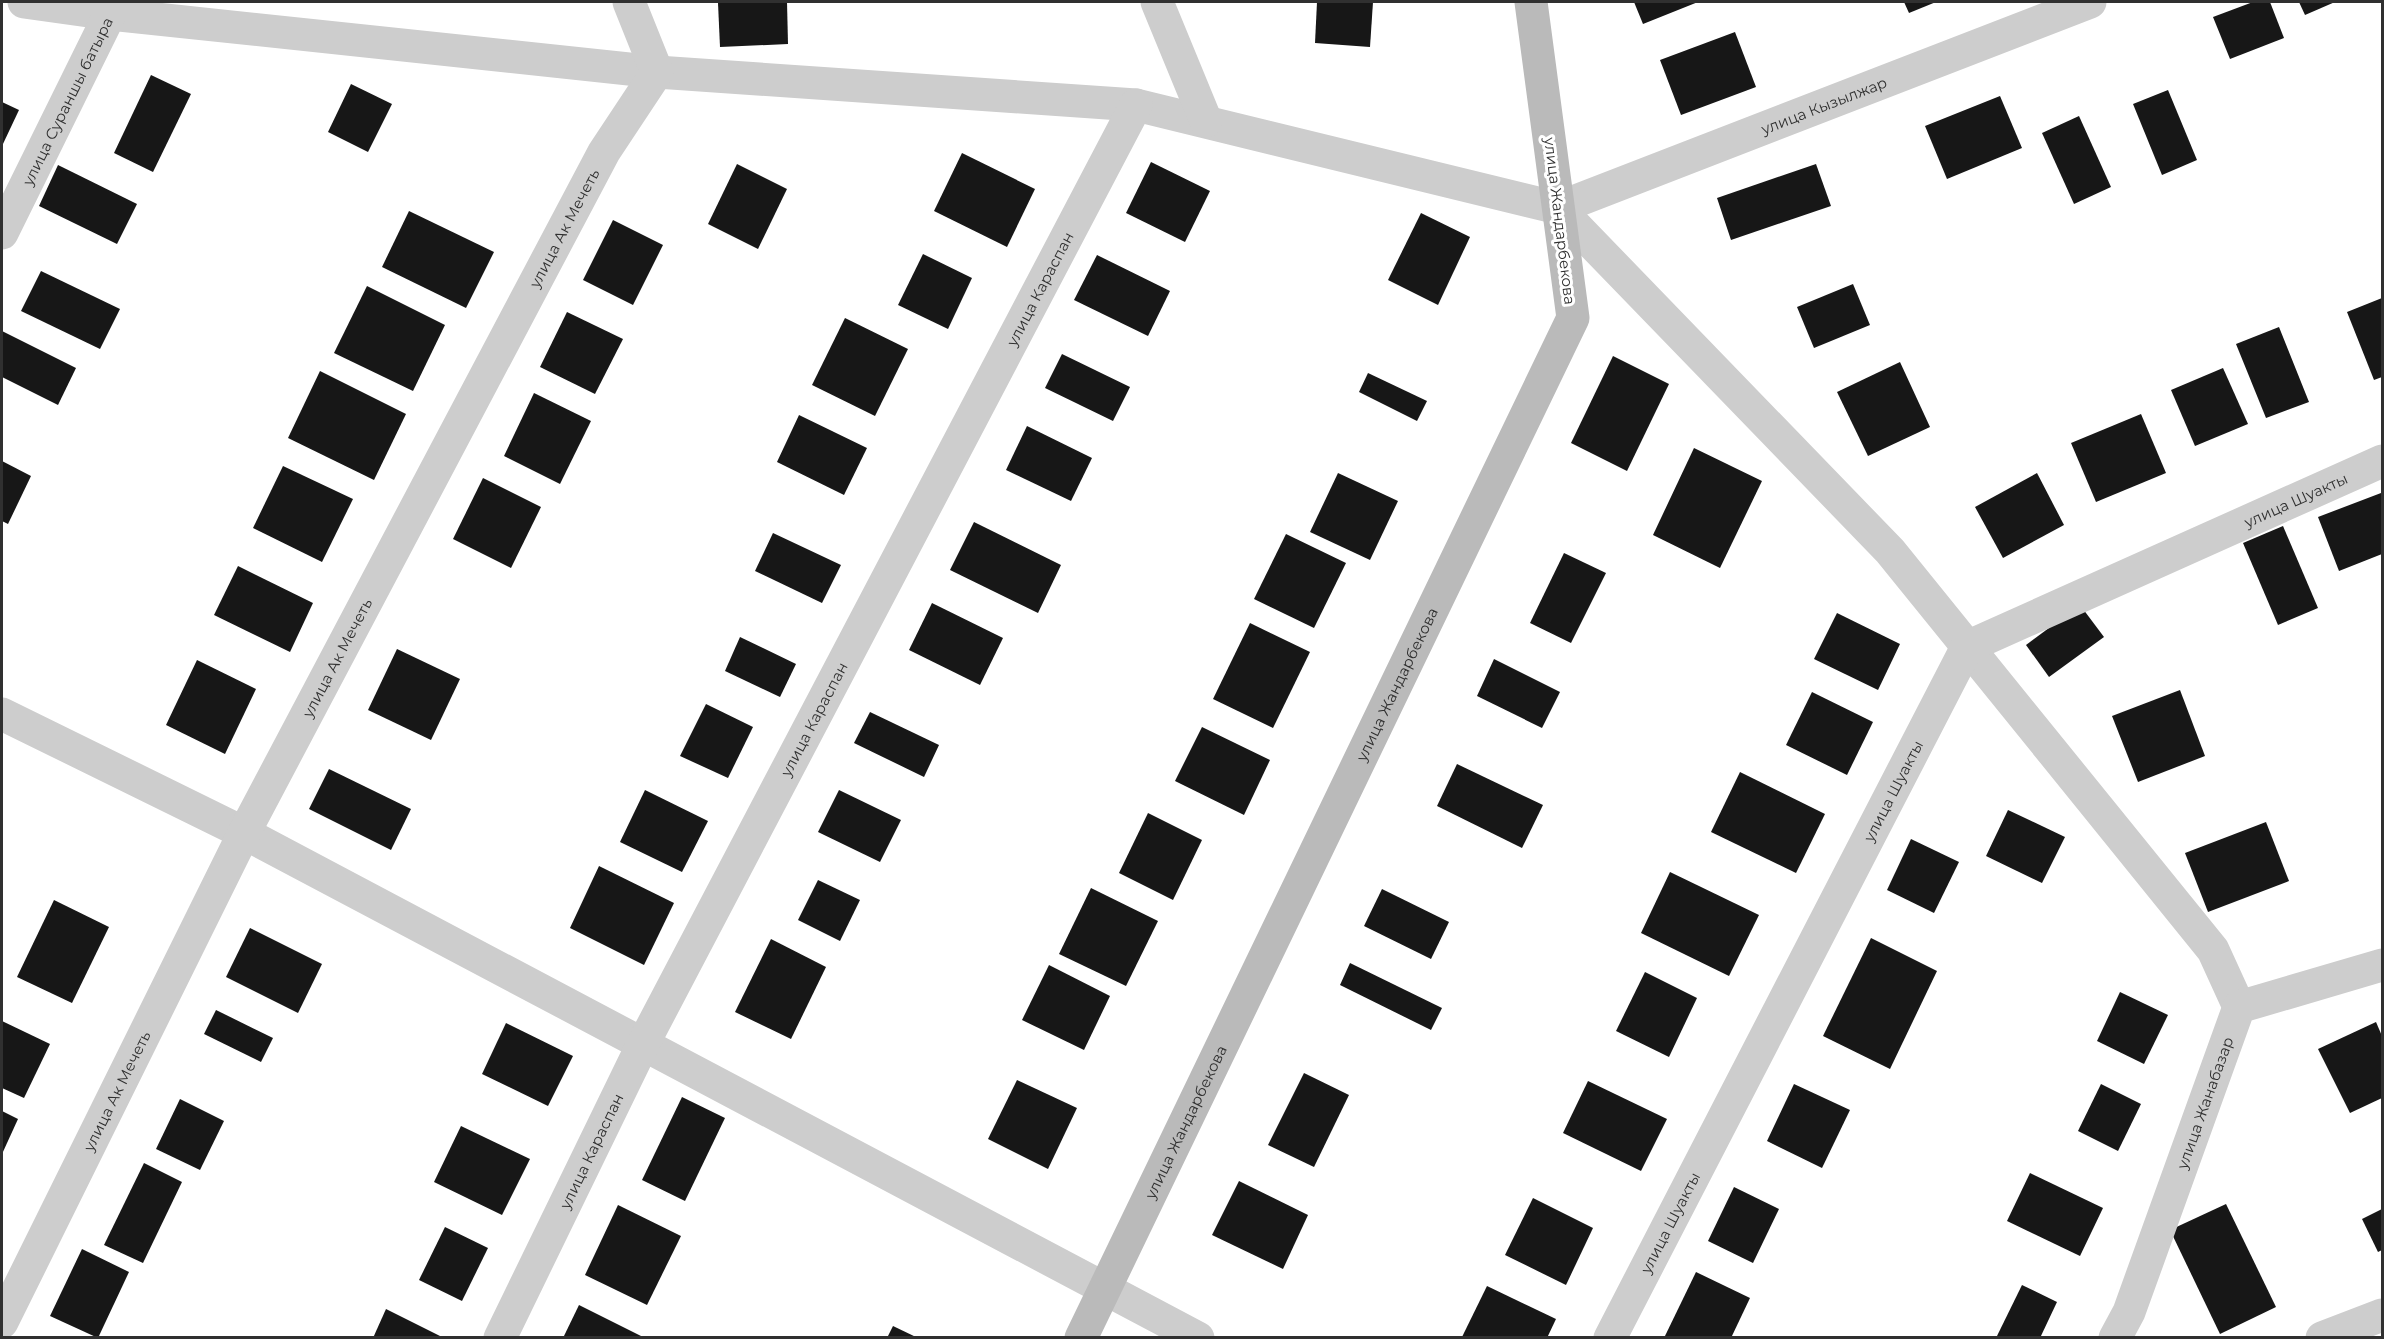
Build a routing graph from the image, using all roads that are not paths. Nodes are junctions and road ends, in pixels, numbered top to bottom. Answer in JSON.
{"nodes":[{"id":1,"x":24,"y":2,"type":"edge"},
{"id":2,"x":629,"y":2,"type":"edge"},
{"id":3,"x":1157,"y":2,"type":"edge"},
{"id":4,"x":1532,"y":2,"type":"edge"},
{"id":5,"x":2090,"y":2,"type":"edge"},
{"id":6,"x":112,"y":8,"type":"edge"},
{"id":7,"x":657,"y":72,"type":"junction"},
{"id":8,"x":1136,"y":105,"type":"junction"},
{"id":9,"x":1206,"y":121,"type":"junction"},
{"id":10,"x":1558,"y":208,"type":"junction"},
{"id":11,"x":2,"y":233,"type":"edge"},
{"id":12,"x":2382,"y":461,"type":"edge"},
{"id":13,"x":1967,"y":647,"type":"junction"},
{"id":14,"x":2,"y":714,"type":"edge"},
{"id":15,"x":244,"y":833,"type":"junction"},
{"id":16,"x":2382,"y":965,"type":"edge"},
{"id":17,"x":2239,"y":1007,"type":"junction"},
{"id":18,"x":643,"y":1044,"type":"junction"},
{"id":19,"x":1106,"y":1289,"type":"junction"},
{"id":20,"x":2382,"y":1315,"type":"edge"},
{"id":21,"x":2,"y":1322,"type":"edge"},
{"id":22,"x":500,"y":1338,"type":"edge"},
{"id":23,"x":1081,"y":1338,"type":"edge"},
{"id":24,"x":1198,"y":1338,"type":"edge"},
{"id":25,"x":1610,"y":1338,"type":"edge"},
{"id":26,"x":2115,"y":1338,"type":"edge"},
{"id":27,"x":2322,"y":1338,"type":"edge"}],
"edges":[{"from":1,"to":6,"type":"street"},
{"from":2,"to":7,"type":"street"},
{"from":3,"to":9,"type":"street"},
{"from":4,"to":10,"type":"street","name":"улица Жандарбекова"},
{"from":5,"to":10,"type":"street","name":"улица Кызылжар"},
{"from":6,"to":7,"type":"street"},
{"from":6,"to":11,"type":"street","name":"улица Сураншы батыра"},
{"from":7,"to":8,"type":"street"},
{"from":7,"to":15,"type":"street","name":"улица Ак Мечеть"},
{"from":8,"to":9,"type":"street"},
{"from":8,"to":18,"type":"street","name":"улица Караспан"},
{"from":9,"to":10,"type":"street"},
{"from":10,"to":13,"type":"street"},
{"from":10,"to":19,"type":"street","name":"улица Жандарбекова"},
{"from":12,"to":13,"type":"street","name":"улица Шуакты"},
{"from":13,"to":17,"type":"street"},
{"from":13,"to":25,"type":"street","name":"улица Шуакты"},
{"from":14,"to":15,"type":"street"},
{"from":15,"to":18,"type":"street"},
{"from":15,"to":21,"type":"street","name":"улица Ак Мечеть"},
{"from":16,"to":17,"type":"street"},
{"from":17,"to":26,"type":"street","name":"улица Жанабазар"},
{"from":18,"to":19,"type":"street"},
{"from":18,"to":22,"type":"street","name":"улица Караспан"},
{"from":19,"to":23,"type":"street","name":"улица Жандарбекова"},
{"from":19,"to":24,"type":"street"},
{"from":20,"to":27,"type":"street"}]}
